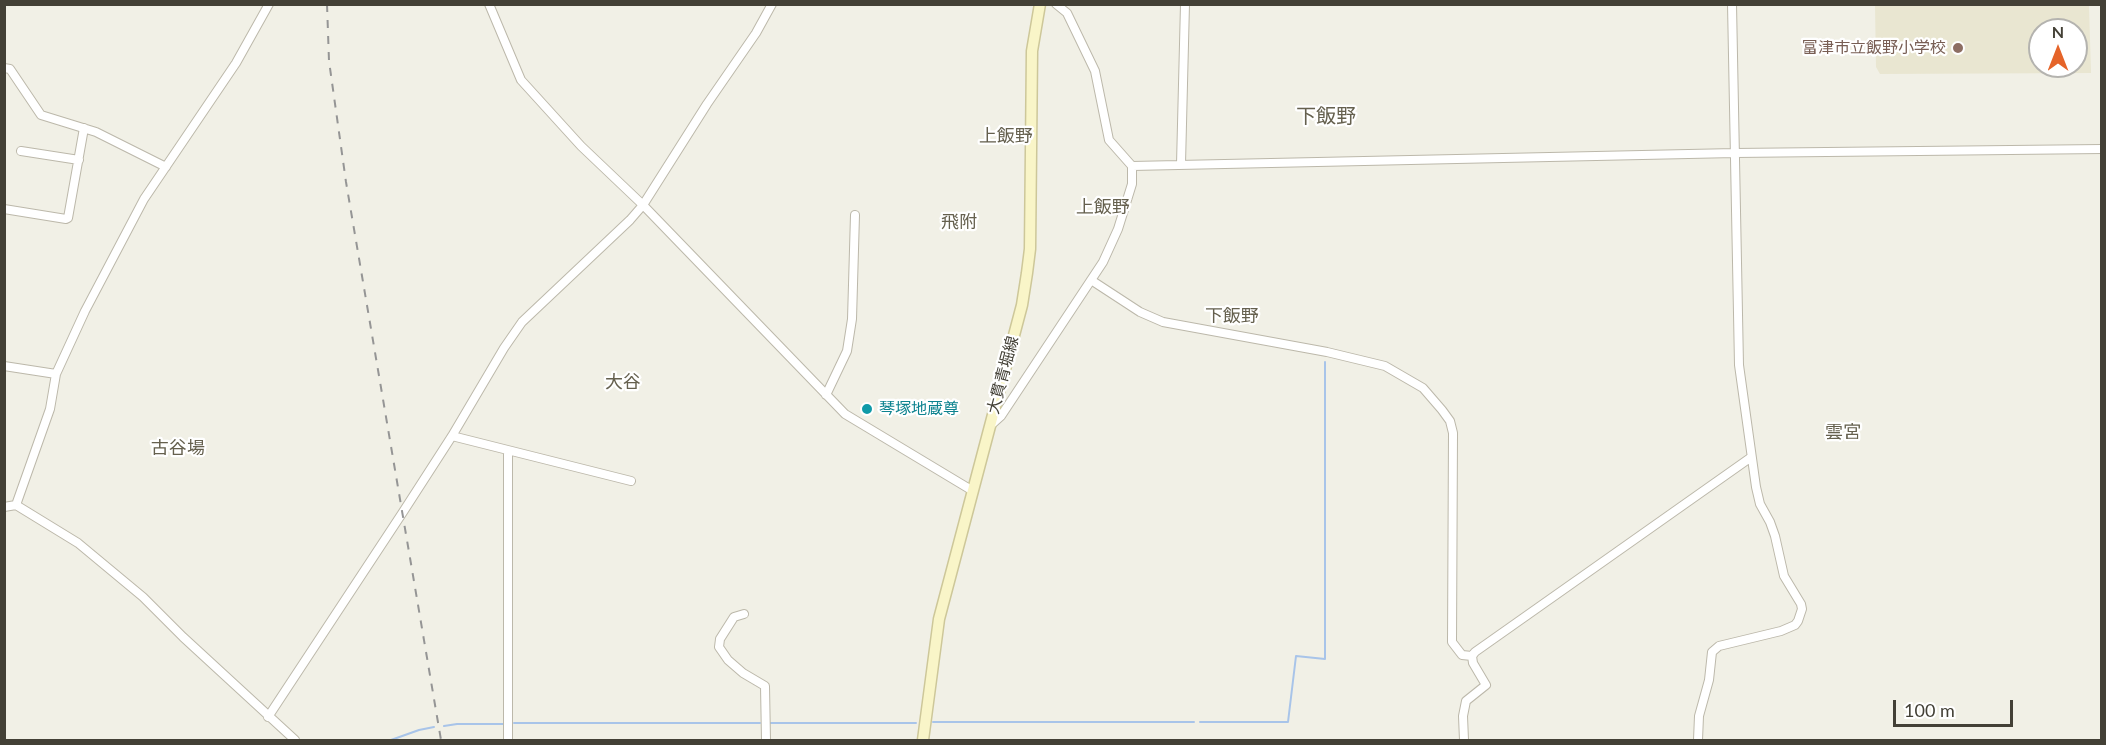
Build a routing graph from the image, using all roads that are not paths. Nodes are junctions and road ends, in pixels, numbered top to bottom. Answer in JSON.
{"nodes":[{"id":1,"x":269,"y":4,"type":"edge"},
{"id":2,"x":489,"y":4,"type":"edge"},
{"id":3,"x":772,"y":4,"type":"edge"},
{"id":4,"x":1040,"y":4,"type":"edge"},
{"id":5,"x":1056,"y":4,"type":"edge"},
{"id":6,"x":1185,"y":4,"type":"edge"},
{"id":7,"x":1732,"y":4,"type":"edge"},
{"id":8,"x":4,"y":68,"type":"edge"},
{"id":9,"x":84,"y":128,"type":"junction"},
{"id":10,"x":2102,"y":149,"type":"edge"},
{"id":11,"x":21,"y":151,"type":"dead end"},
{"id":12,"x":1735,"y":153,"type":"junction"},
{"id":13,"x":79,"y":160,"type":"junction"},
{"id":14,"x":1181,"y":164,"type":"junction"},
{"id":15,"x":1132,"y":166,"type":"junction"},
{"id":16,"x":166,"y":167,"type":"junction"},
{"id":17,"x":643,"y":205,"type":"junction"},
{"id":18,"x":4,"y":210,"type":"edge"},
{"id":19,"x":855,"y":215,"type":"dead end"},
{"id":20,"x":1091,"y":280,"type":"junction"},
{"id":21,"x":4,"y":366,"type":"edge"},
{"id":22,"x":56,"y":374,"type":"junction"},
{"id":23,"x":826,"y":395,"type":"junction"},
{"id":24,"x":990,"y":426,"type":"junction"},
{"id":25,"x":452,"y":436,"type":"junction"},
{"id":26,"x":508,"y":451,"type":"junction"},
{"id":27,"x":1750,"y":458,"type":"junction"},
{"id":28,"x":631,"y":481,"type":"dead end"},
{"id":29,"x":973,"y":491,"type":"junction"},
{"id":30,"x":16,"y":505,"type":"junction"},
{"id":31,"x":4,"y":507,"type":"edge"},
{"id":32,"x":744,"y":614,"type":"dead end"},
{"id":33,"x":1472,"y":656,"type":"junction"},
{"id":34,"x":268,"y":717,"type":"junction"},
{"id":35,"x":295,"y":741,"type":"edge"},
{"id":36,"x":508,"y":741,"type":"edge"},
{"id":37,"x":766,"y":741,"type":"edge"},
{"id":38,"x":923,"y":741,"type":"edge"},
{"id":39,"x":1464,"y":741,"type":"edge"},
{"id":40,"x":1698,"y":741,"type":"edge"}],
"edges":[{"from":1,"to":16,"type":"street"},
{"from":2,"to":17,"type":"street"},
{"from":3,"to":17,"type":"street"},
{"from":4,"to":24,"type":"main road","name":"大貫青堀線"},
{"from":5,"to":15,"type":"street"},
{"from":6,"to":14,"type":"street"},
{"from":7,"to":12,"type":"street"},
{"from":8,"to":9,"type":"street"},
{"from":9,"to":13,"type":"street"},
{"from":9,"to":16,"type":"street"},
{"from":10,"to":12,"type":"street"},
{"from":11,"to":13,"type":"street"},
{"from":12,"to":14,"type":"street"},
{"from":12,"to":27,"type":"street"},
{"from":13,"to":18,"type":"street"},
{"from":14,"to":15,"type":"street"},
{"from":15,"to":20,"type":"street"},
{"from":16,"to":22,"type":"street"},
{"from":17,"to":23,"type":"street"},
{"from":17,"to":25,"type":"street"},
{"from":19,"to":23,"type":"street"},
{"from":20,"to":24,"type":"street"},
{"from":20,"to":33,"type":"street"},
{"from":21,"to":22,"type":"street"},
{"from":22,"to":30,"type":"street"},
{"from":23,"to":29,"type":"street"},
{"from":24,"to":29,"type":"main road","name":"大貫青堀線"},
{"from":25,"to":26,"type":"street"},
{"from":25,"to":34,"type":"street"},
{"from":26,"to":28,"type":"street"},
{"from":26,"to":36,"type":"street"},
{"from":27,"to":33,"type":"street"},
{"from":27,"to":40,"type":"street"},
{"from":29,"to":38,"type":"main road","name":"大貫青堀線"},
{"from":30,"to":31,"type":"street"},
{"from":30,"to":34,"type":"street"},
{"from":32,"to":37,"type":"street"},
{"from":33,"to":39,"type":"street"},
{"from":34,"to":35,"type":"street"}]}
